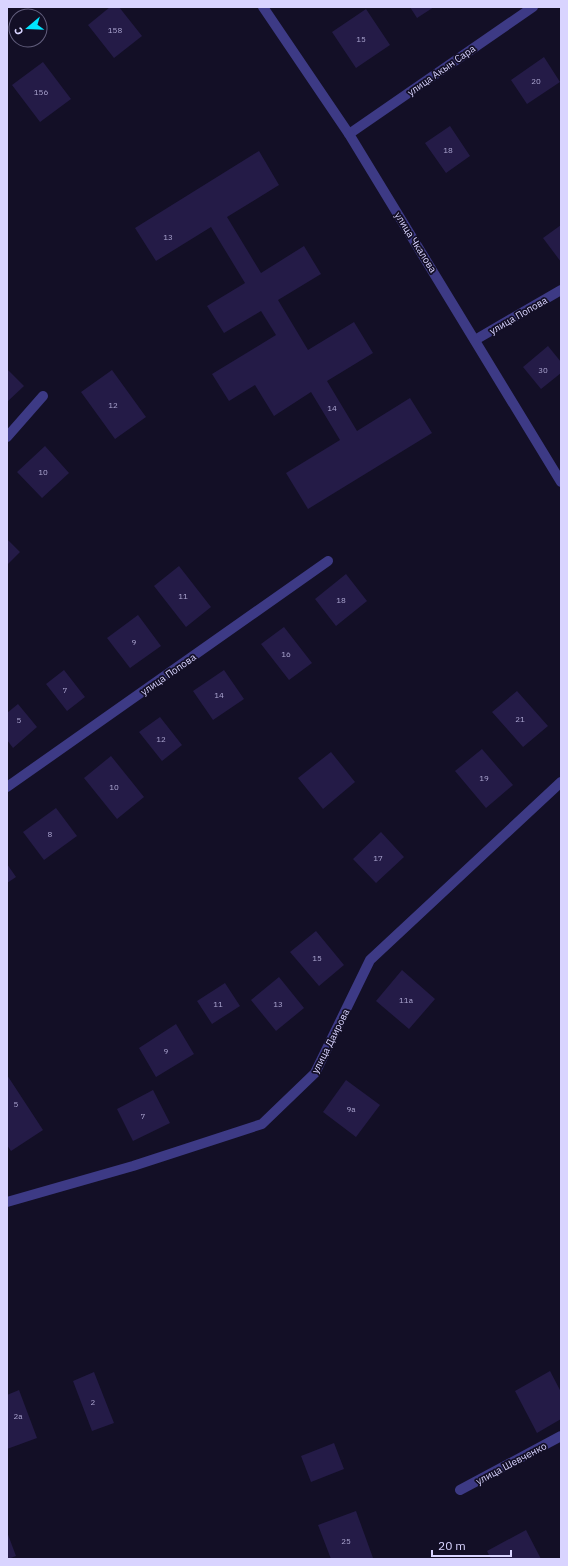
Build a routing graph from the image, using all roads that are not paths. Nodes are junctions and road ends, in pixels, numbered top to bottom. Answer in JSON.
{"nodes":[{"id":1,"x":263,"y":7,"type":"edge"},
{"id":2,"x":533,"y":7,"type":"edge"},
{"id":3,"x":349,"y":134,"type":"junction"},
{"id":4,"x":561,"y":290,"type":"edge"},
{"id":5,"x":475,"y":340,"type":"junction"},
{"id":6,"x":43,"y":396,"type":"dead end"},
{"id":7,"x":7,"y":438,"type":"edge"},
{"id":8,"x":561,"y":482,"type":"edge"},
{"id":9,"x":328,"y":561,"type":"dead end"},
{"id":10,"x":561,"y":782,"type":"edge"},
{"id":11,"x":7,"y":786,"type":"edge"},
{"id":12,"x":7,"y":1202,"type":"edge"},
{"id":13,"x":561,"y":1436,"type":"edge"},
{"id":14,"x":460,"y":1490,"type":"dead end"}],
"edges":[{"from":1,"to":3,"type":"street","name":"улица Чкалова"},
{"from":2,"to":3,"type":"street","name":"улица Акын Сара"},
{"from":3,"to":5,"type":"street","name":"улица Чкалова"},
{"from":4,"to":5,"type":"street","name":"улица Попова"},
{"from":5,"to":8,"type":"street","name":"улица Чкалова"},
{"from":6,"to":7,"type":"street"},
{"from":9,"to":11,"type":"street","name":"улица Попова"},
{"from":10,"to":12,"type":"street","name":"улица Даирова"},
{"from":13,"to":14,"type":"street","name":"улица Шевченко"}]}
